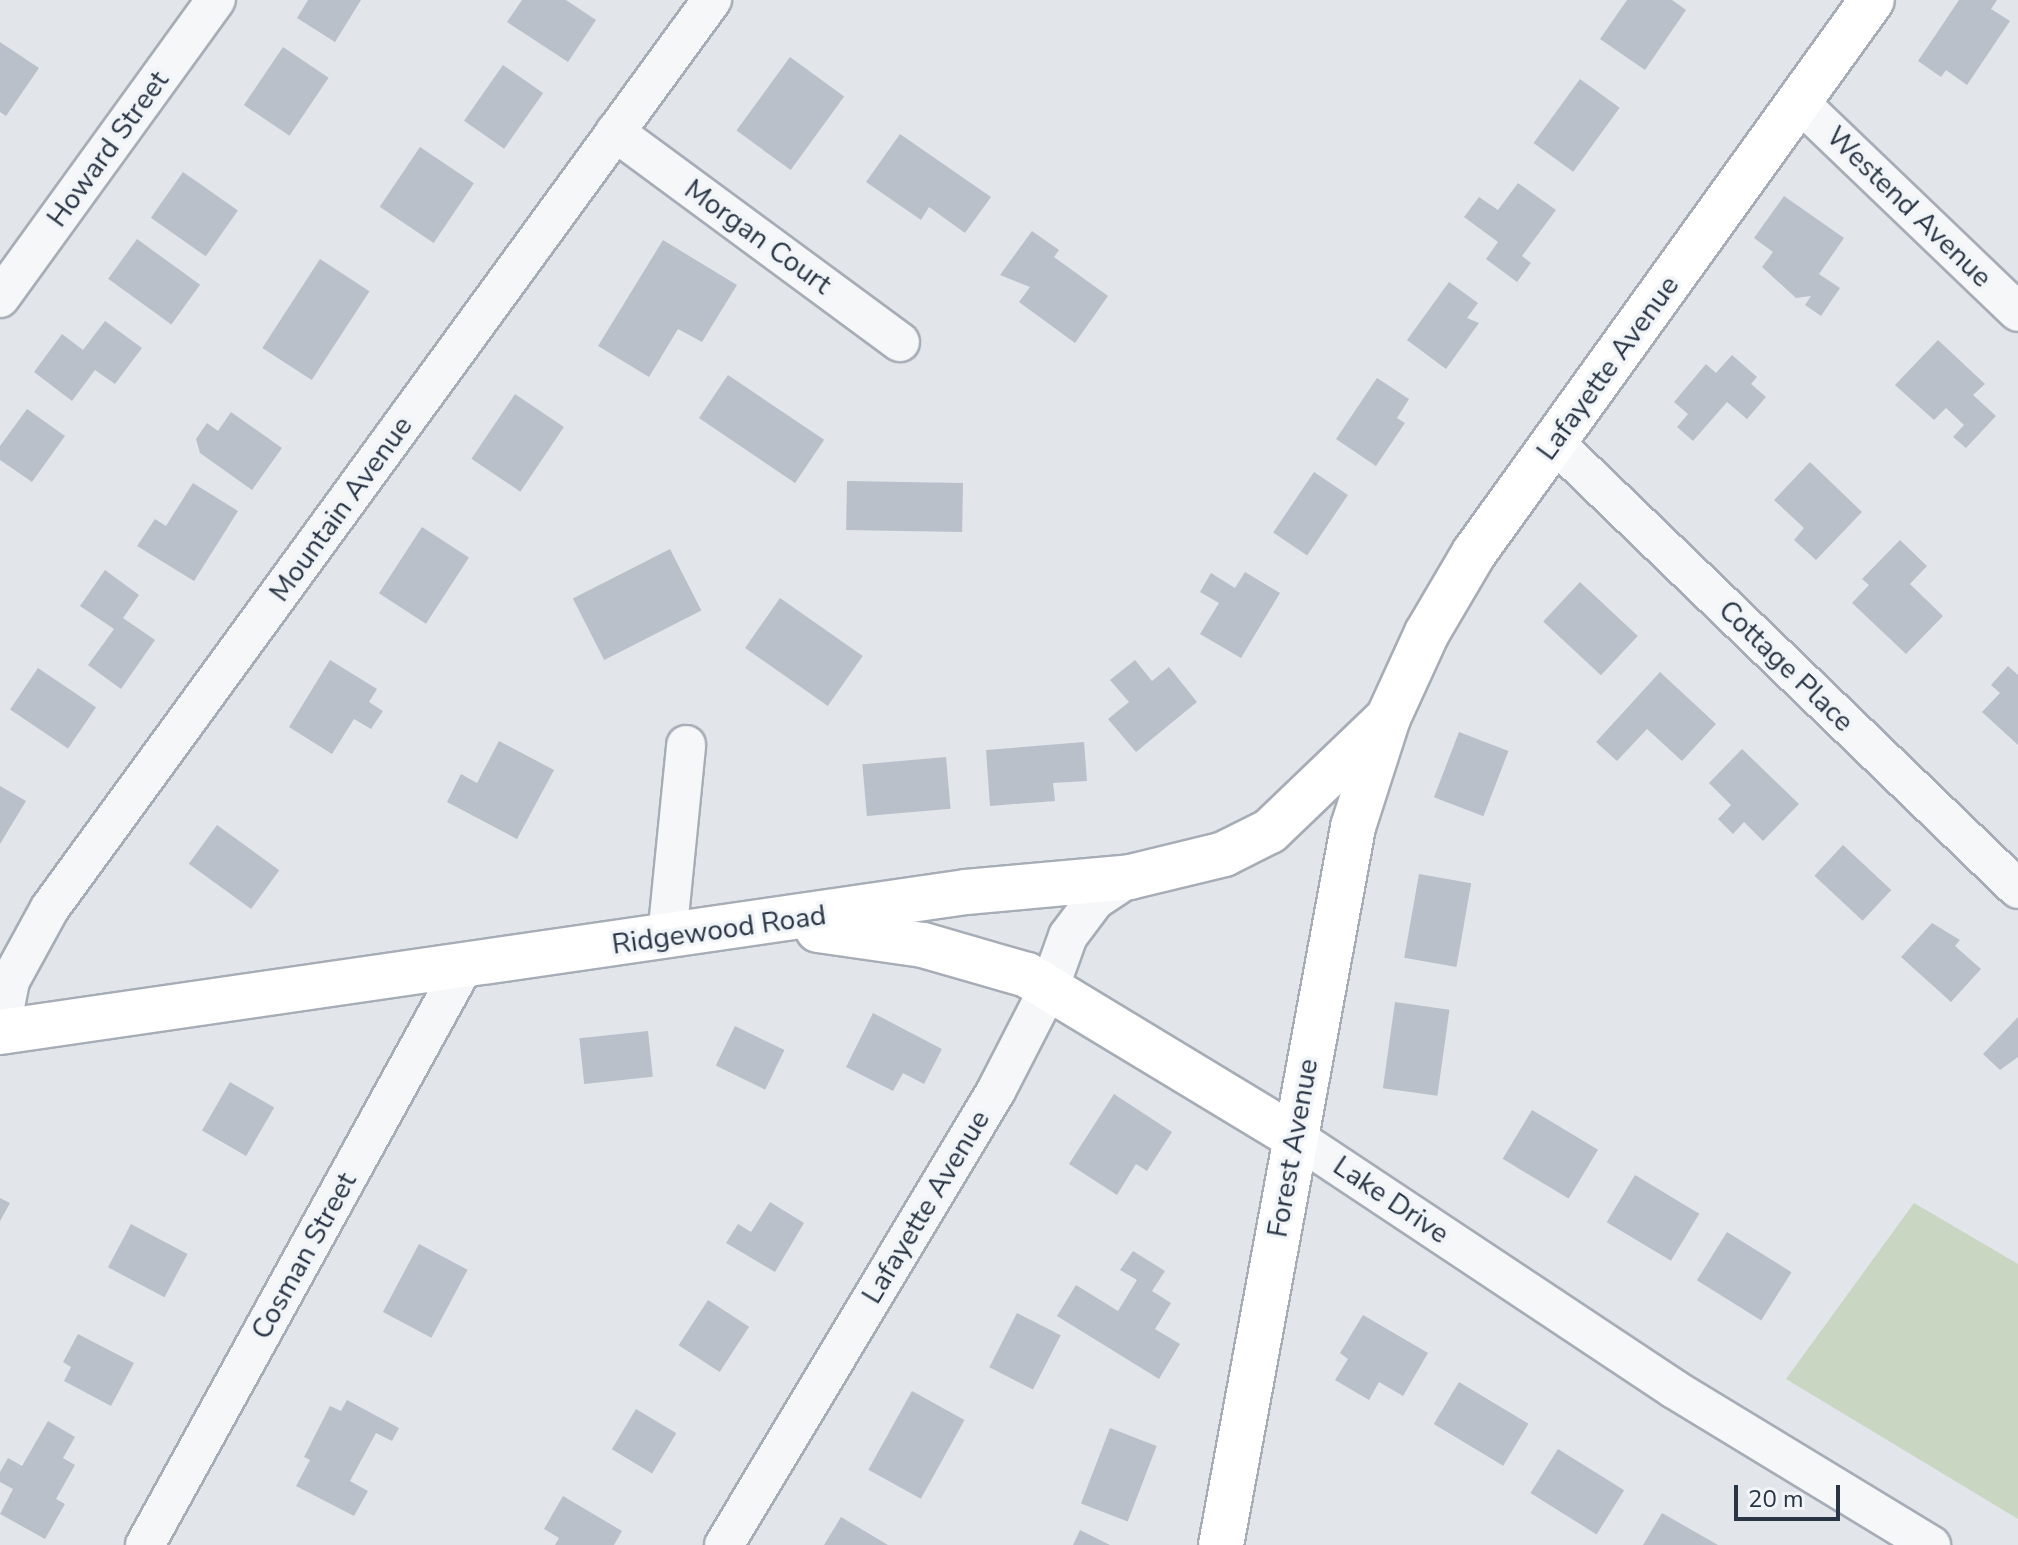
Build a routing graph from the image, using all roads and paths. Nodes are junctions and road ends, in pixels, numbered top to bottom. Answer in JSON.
{"nodes":[{"id":1,"x":216,"y":0,"type":"edge"},
{"id":2,"x":712,"y":0,"type":"edge"},
{"id":3,"x":1872,"y":0,"type":"edge"},
{"id":4,"x":1799,"y":102,"type":"junction"},
{"id":5,"x":615,"y":132,"type":"junction"},
{"id":6,"x":0,"y":298,"type":"edge"},
{"id":7,"x":2018,"y":312,"type":"edge"},
{"id":8,"x":900,"y":342,"type":"dead end"},
{"id":9,"x":1554,"y":442,"type":"junction"},
{"id":10,"x":1382,"y":736,"type":"junction"},
{"id":11,"x":686,"y":745,"type":"dead end"},
{"id":12,"x":1130,"y":877,"type":"junction"},
{"id":13,"x":2018,"y":889,"type":"edge"},
{"id":14,"x":772,"y":924,"type":"junction"},
{"id":15,"x":667,"y":937,"type":"junction"},
{"id":16,"x":463,"y":967,"type":"junction"},
{"id":17,"x":1050,"y":986,"type":"junction"},
{"id":18,"x":0,"y":1032,"type":"edge"},
{"id":19,"x":1295,"y":1137,"type":"junction"},
{"id":20,"x":145,"y":1545,"type":"edge"},
{"id":21,"x":724,"y":1545,"type":"edge"},
{"id":22,"x":1221,"y":1545,"type":"edge"},
{"id":23,"x":1931,"y":1545,"type":"edge"}],
"edges":[{"from":1,"to":6,"type":"street","name":"Howard Street"},
{"from":2,"to":5,"type":"street","name":"Mountain Avenue"},
{"from":3,"to":4,"type":"main road","name":"Lafayette Avenue"},
{"from":4,"to":7,"type":"street","name":"Westend Avenue"},
{"from":4,"to":9,"type":"main road","name":"Lafayette Avenue"},
{"from":5,"to":8,"type":"street","name":"Morgan Court"},
{"from":5,"to":18,"type":"street","name":"Mountain Avenue"},
{"from":9,"to":10,"type":"main road","name":"Lafayette Avenue"},
{"from":9,"to":13,"type":"street","name":"Cottage Place"},
{"from":10,"to":12,"type":"main road","name":"Ridgewood Road"},
{"from":10,"to":19,"type":"main road","name":"Forest Avenue"},
{"from":11,"to":15,"type":"street"},
{"from":12,"to":14,"type":"main road","name":"Ridgewood Road"},
{"from":12,"to":17,"type":"street","name":"Lafayette Avenue"},
{"from":14,"to":15,"type":"main road","name":"Ridgewood Road"},
{"from":14,"to":17,"type":"main road","name":"Lake Drive"},
{"from":15,"to":16,"type":"main road","name":"Ridgewood Road"},
{"from":16,"to":18,"type":"main road","name":"Ridgewood Road"},
{"from":16,"to":20,"type":"street","name":"Cosman Street"},
{"from":17,"to":19,"type":"main road","name":"Lake Drive"},
{"from":17,"to":21,"type":"street","name":"Lafayette Avenue"},
{"from":19,"to":22,"type":"main road","name":"Forest Avenue"},
{"from":19,"to":23,"type":"street","name":"Lake Drive"}]}
